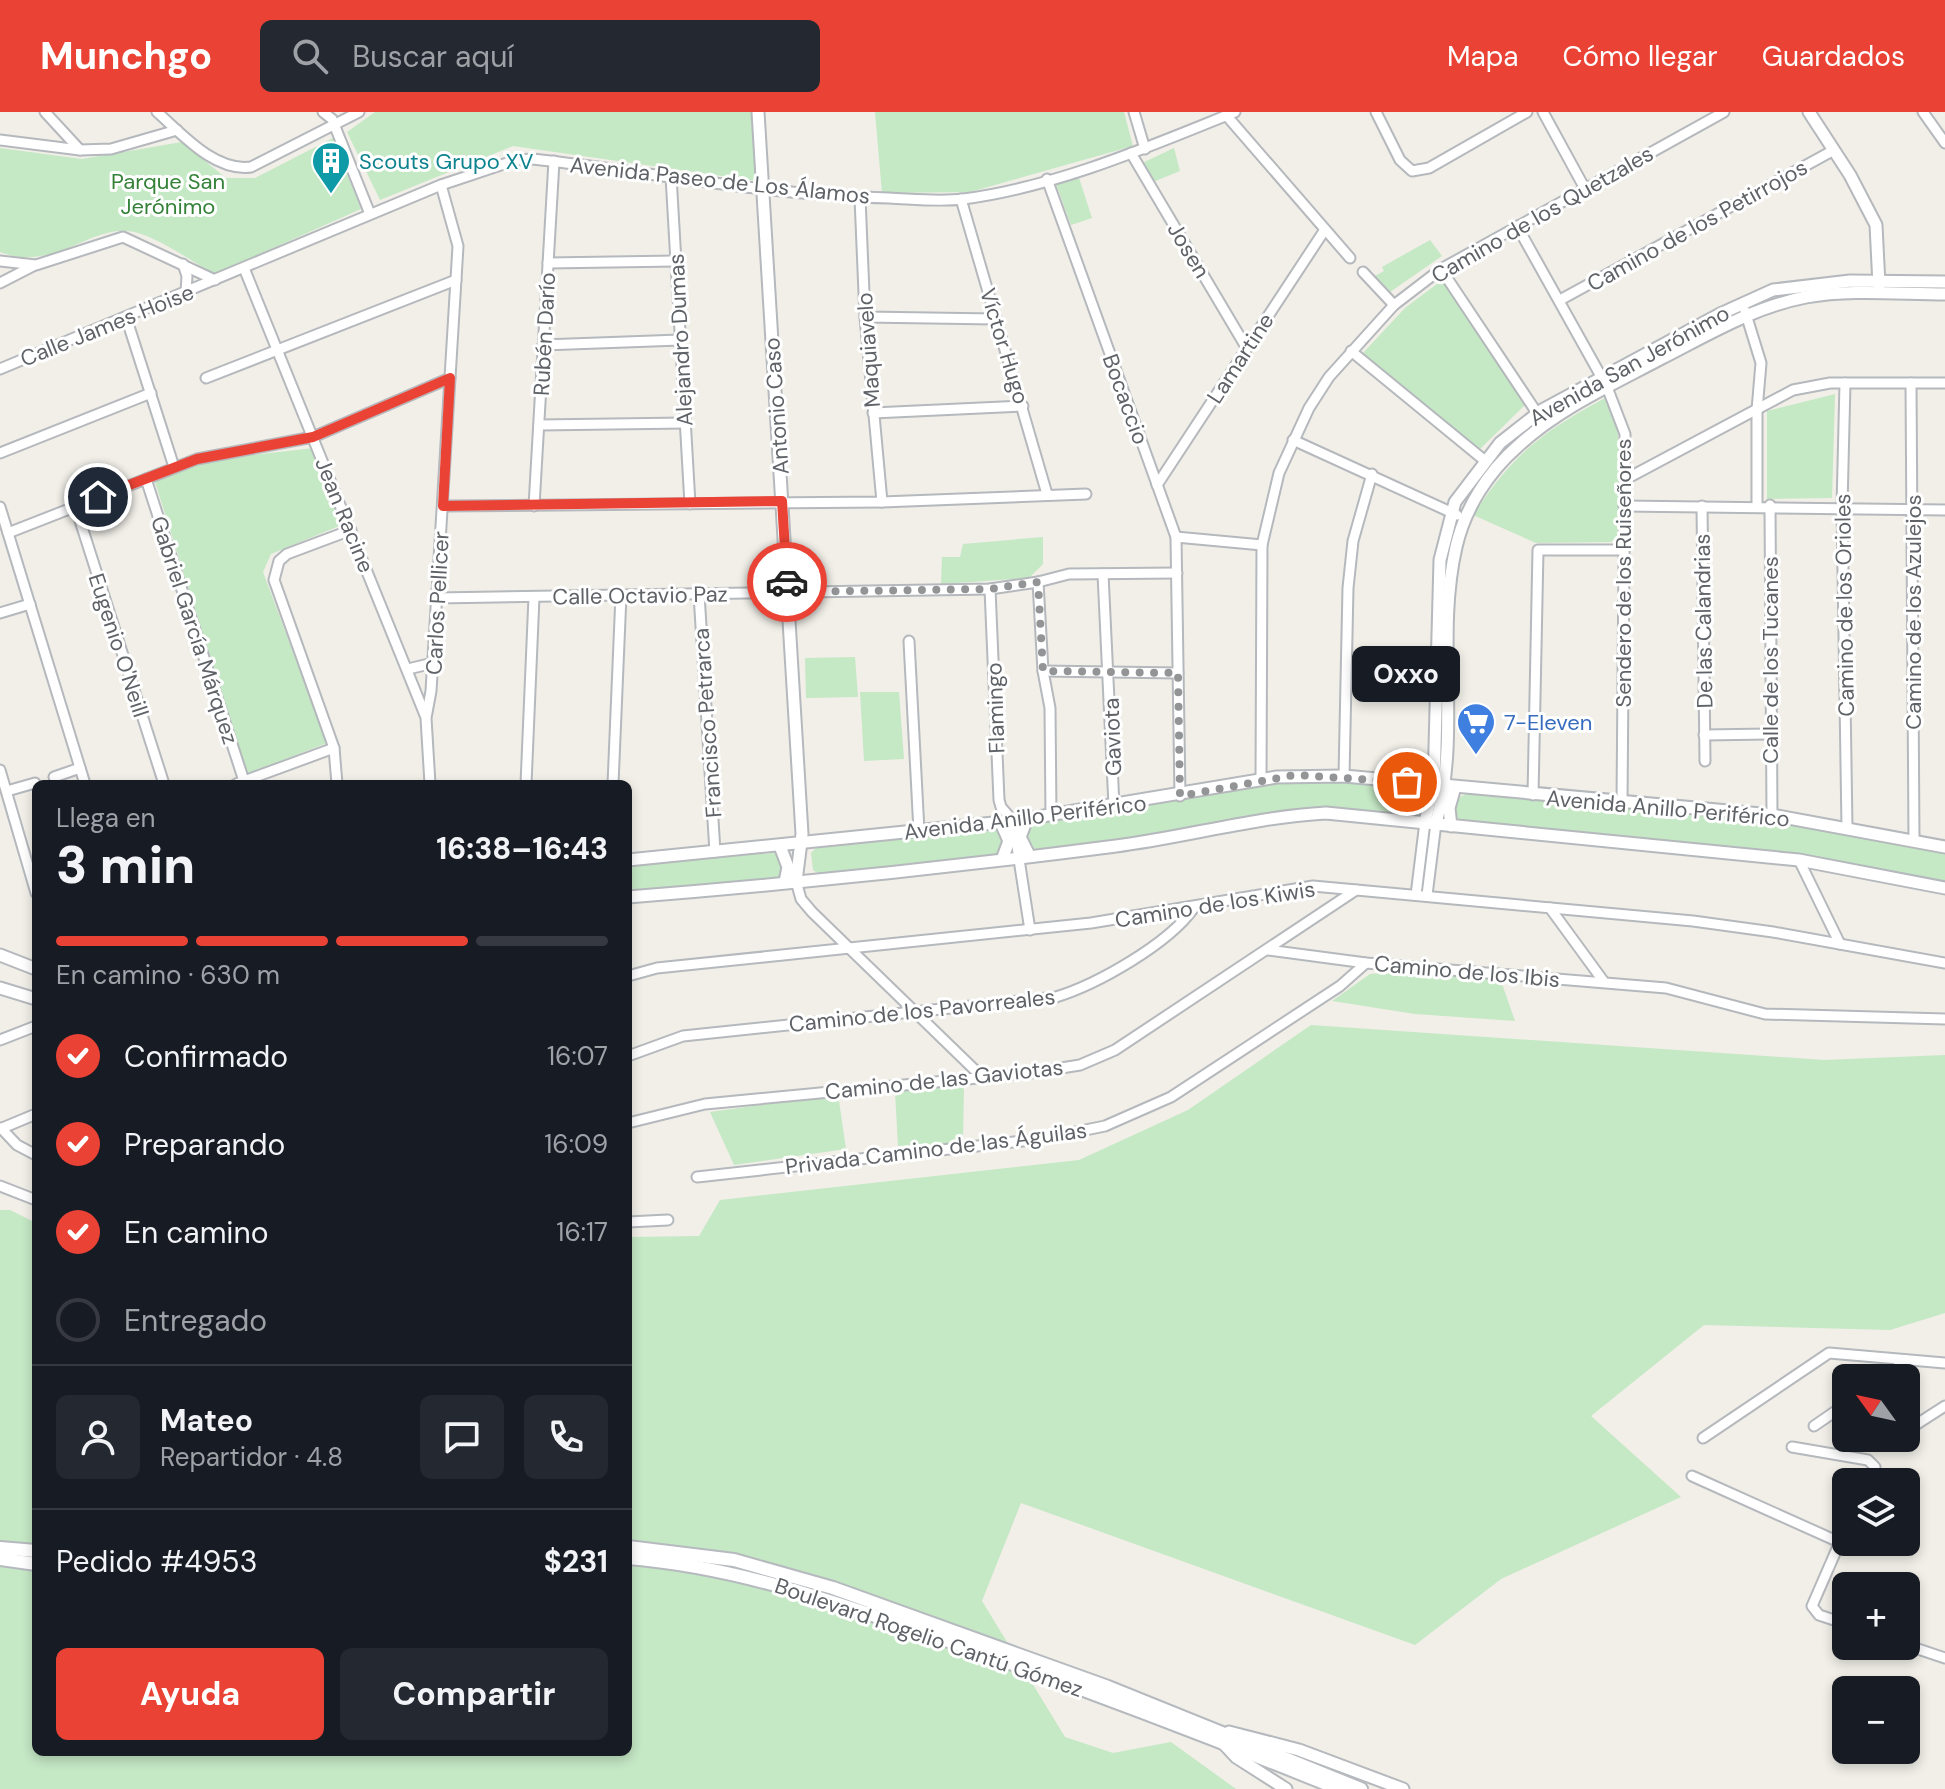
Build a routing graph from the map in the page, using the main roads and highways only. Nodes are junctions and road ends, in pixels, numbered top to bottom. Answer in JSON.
{"nodes":[{"id":1,"x":632,"y":1547,"type":"edge"},
{"id":2,"x":0,"y":1548,"type":"edge"},
{"id":3,"x":32,"y":1551,"type":"edge"},
{"id":4,"x":0,"y":1559,"type":"edge"},
{"id":5,"x":632,"y":1559,"type":"edge"},
{"id":6,"x":32,"y":1563,"type":"edge"},
{"id":7,"x":1285,"y":1763,"type":"junction"},
{"id":8,"x":1339,"y":1789,"type":"edge"},
{"id":9,"x":1361,"y":1789,"type":"edge"}],
"edges":[{"from":1,"to":7,"type":"main road","name":"Boulevard Rogelio Cantú Gómez"},
{"from":2,"to":3,"type":"main road"},
{"from":4,"to":6,"type":"main road"},
{"from":5,"to":7,"type":"main road","name":"Boulevard Rogelio Cantú Gómez"},
{"from":7,"to":8,"type":"main road","name":"Boulevard Rogelio Cantú Gómez"},
{"from":7,"to":9,"type":"main road","name":"Boulevard Rogelio Cantú Gómez"}]}
